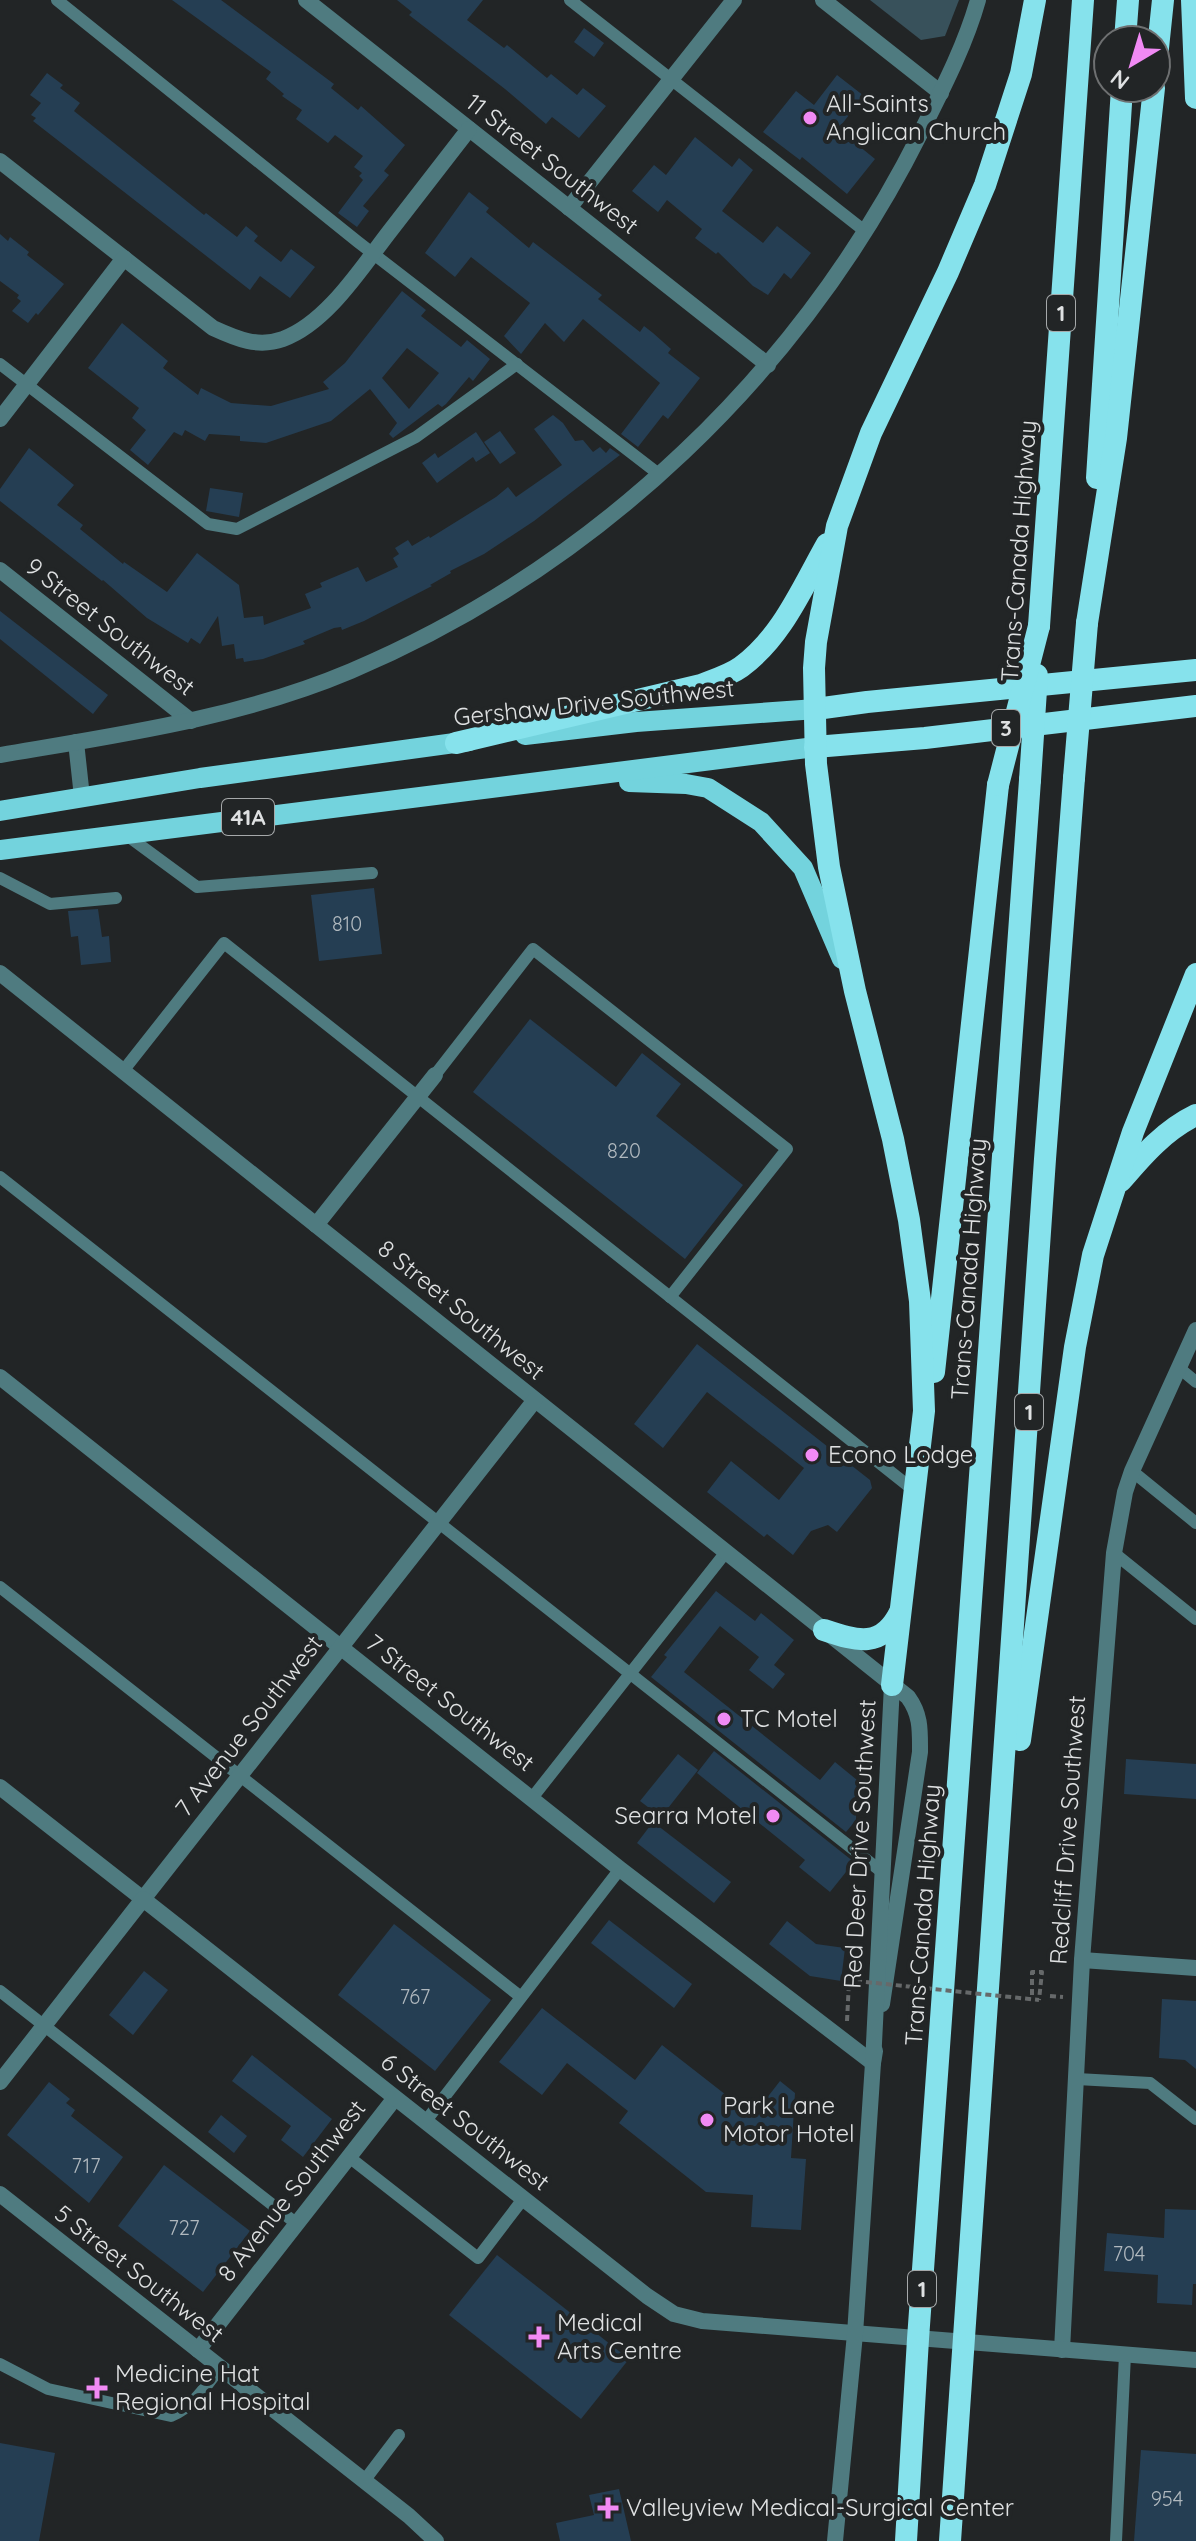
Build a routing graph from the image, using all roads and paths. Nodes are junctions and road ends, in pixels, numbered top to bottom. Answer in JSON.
{"nodes":[{"id":1,"x":57,"y":0,"type":"edge"},
{"id":2,"x":306,"y":0,"type":"edge"},
{"id":3,"x":570,"y":0,"type":"edge"},
{"id":4,"x":734,"y":0,"type":"edge"},
{"id":5,"x":823,"y":0,"type":"edge"},
{"id":6,"x":978,"y":0,"type":"edge"},
{"id":7,"x":1035,"y":0,"type":"edge"},
{"id":8,"x":1083,"y":0,"type":"edge"},
{"id":9,"x":1128,"y":0,"type":"edge"},
{"id":10,"x":1163,"y":0,"type":"edge"},
{"id":11,"x":1192,"y":0,"type":"edge"},
{"id":12,"x":1126,"y":24,"type":"edge"},
{"id":13,"x":1160,"y":24,"type":"edge"},
{"id":14,"x":671,"y":80,"type":"junction"},
{"id":15,"x":941,"y":93,"type":"junction"},
{"id":16,"x":1196,"y":98,"type":"edge"},
{"id":17,"x":1121,"y":104,"type":"edge"},
{"id":18,"x":1152,"y":104,"type":"edge"},
{"id":19,"x":469,"y":129,"type":"junction"},
{"id":20,"x":0,"y":161,"type":"edge"},
{"id":21,"x":569,"y":208,"type":"junction"},
{"id":22,"x":866,"y":232,"type":"junction"},
{"id":23,"x":373,"y":253,"type":"junction"},
{"id":24,"x":124,"y":258,"type":"junction"},
{"id":25,"x":0,"y":364,"type":"edge"},
{"id":26,"x":517,"y":364,"type":"junction"},
{"id":27,"x":768,"y":365,"type":"junction"},
{"id":28,"x":26,"y":385,"type":"junction"},
{"id":29,"x":0,"y":419,"type":"edge"},
{"id":30,"x":660,"y":475,"type":"junction"},
{"id":31,"x":837,"y":526,"type":"junction"},
{"id":32,"x":0,"y":570,"type":"edge"},
{"id":33,"x":1087,"y":623,"type":"junction"},
{"id":34,"x":1039,"y":626,"type":"junction"},
{"id":35,"x":1196,"y":670,"type":"edge"},
{"id":36,"x":1196,"y":706,"type":"edge"},
{"id":37,"x":816,"y":709,"type":"junction"},
{"id":38,"x":191,"y":721,"type":"junction"},
{"id":39,"x":76,"y":742,"type":"junction"},
{"id":40,"x":456,"y":743,"type":"junction"},
{"id":41,"x":815,"y":747,"type":"junction"},
{"id":42,"x":0,"y":755,"type":"edge"},
{"id":43,"x":497,"y":788,"type":"junction"},
{"id":44,"x":82,"y":797,"type":"junction"},
{"id":45,"x":0,"y":811,"type":"edge"},
{"id":46,"x":123,"y":833,"type":"junction"},
{"id":47,"x":0,"y":850,"type":"edge"},
{"id":48,"x":372,"y":873,"type":"dead end"},
{"id":49,"x":0,"y":878,"type":"edge"},
{"id":50,"x":116,"y":898,"type":"dead end"},
{"id":51,"x":0,"y":973,"type":"edge"},
{"id":52,"x":1196,"y":974,"type":"edge"},
{"id":53,"x":855,"y":991,"type":"junction"},
{"id":54,"x":1183,"y":1007,"type":"junction"},
{"id":55,"x":1196,"y":1029,"type":"edge"},
{"id":56,"x":123,"y":1071,"type":"junction"},
{"id":57,"x":435,"y":1075,"type":"joint"},
{"id":58,"x":418,"y":1096,"type":"junction"},
{"id":59,"x":1196,"y":1115,"type":"edge"},
{"id":60,"x":0,"y":1177,"type":"edge"},
{"id":61,"x":1110,"y":1195,"type":"junction"},
{"id":62,"x":316,"y":1225,"type":"junction"},
{"id":63,"x":670,"y":1297,"type":"junction"},
{"id":64,"x":1196,"y":1330,"type":"edge"},
{"id":65,"x":1178,"y":1367,"type":"junction"},
{"id":66,"x":0,"y":1377,"type":"edge"},
{"id":67,"x":1196,"y":1382,"type":"edge"},
{"id":68,"x":535,"y":1400,"type":"junction"},
{"id":69,"x":924,"y":1411,"type":"junction"},
{"id":70,"x":1132,"y":1471,"type":"junction"},
{"id":71,"x":916,"y":1492,"type":"junction"},
{"id":72,"x":439,"y":1523,"type":"junction"},
{"id":73,"x":1196,"y":1523,"type":"edge"},
{"id":74,"x":726,"y":1552,"type":"junction"},
{"id":75,"x":1114,"y":1553,"type":"junction"},
{"id":76,"x":0,"y":1587,"type":"edge"},
{"id":77,"x":902,"y":1607,"type":"junction"},
{"id":78,"x":1196,"y":1619,"type":"edge"},
{"id":79,"x":824,"y":1630,"type":"junction"},
{"id":80,"x":341,"y":1647,"type":"junction"},
{"id":81,"x":630,"y":1673,"type":"junction"},
{"id":82,"x":892,"y":1685,"type":"junction"},
{"id":83,"x":240,"y":1776,"type":"junction"},
{"id":84,"x":0,"y":1787,"type":"edge"},
{"id":85,"x":532,"y":1798,"type":"junction"},
{"id":86,"x":620,"y":1869,"type":"junction"},
{"id":87,"x":882,"y":1872,"type":"junction"},
{"id":88,"x":143,"y":1899,"type":"junction"},
{"id":89,"x":994,"y":1924,"type":"junction"},
{"id":90,"x":1082,"y":1960,"type":"junction"},
{"id":91,"x":1196,"y":1968,"type":"edge"},
{"id":92,"x":0,"y":1991,"type":"edge"},
{"id":93,"x":1032,"y":1995,"type":"dead end"},
{"id":94,"x":521,"y":1997,"type":"junction"},
{"id":95,"x":44,"y":2026,"type":"junction"},
{"id":96,"x":845,"y":2042,"type":"junction"},
{"id":97,"x":873,"y":2063,"type":"junction"},
{"id":98,"x":1077,"y":2079,"type":"junction"},
{"id":99,"x":0,"y":2082,"type":"edge"},
{"id":100,"x":395,"y":2098,"type":"junction"},
{"id":101,"x":1196,"y":2119,"type":"edge"},
{"id":102,"x":425,"y":2122,"type":"junction"},
{"id":103,"x":349,"y":2157,"type":"junction"},
{"id":104,"x":0,"y":2194,"type":"edge"},
{"id":105,"x":523,"y":2199,"type":"junction"},
{"id":106,"x":297,"y":2224,"type":"junction"},
{"id":107,"x":855,"y":2334,"type":"junction"},
{"id":108,"x":918,"y":2339,"type":"junction"},
{"id":109,"x":962,"y":2342,"type":"junction"},
{"id":110,"x":198,"y":2350,"type":"junction"},
{"id":111,"x":1062,"y":2350,"type":"junction"},
{"id":112,"x":1125,"y":2355,"type":"junction"},
{"id":113,"x":1196,"y":2360,"type":"edge"},
{"id":114,"x":0,"y":2364,"type":"edge"},
{"id":115,"x":220,"y":2368,"type":"junction"},
{"id":116,"x":399,"y":2435,"type":"dead end"},
{"id":117,"x":364,"y":2481,"type":"junction"},
{"id":118,"x":436,"y":2541,"type":"edge"},
{"id":119,"x":835,"y":2541,"type":"edge"},
{"id":120,"x":906,"y":2541,"type":"edge"},
{"id":121,"x":950,"y":2541,"type":"edge"},
{"id":122,"x":1116,"y":2541,"type":"edge"}],
"edges":[{"from":1,"to":23,"type":"lane"},
{"from":2,"to":19,"type":"street","name":"11 Street Southwest"},
{"from":3,"to":14,"type":"lane"},
{"from":4,"to":14,"type":"street"},
{"from":5,"to":15,"type":"street"},
{"from":6,"to":15,"type":"street"},
{"from":7,"to":31,"type":"highway"},
{"from":8,"to":34,"type":"highway","name":"Trans-Canada Highway","number":"1"},
{"from":9,"to":12,"type":"highway"},
{"from":10,"to":13,"type":"highway"},
{"from":11,"to":16,"type":"highway"},
{"from":14,"to":21,"type":"street"},
{"from":14,"to":22,"type":"lane"},
{"from":15,"to":22,"type":"street"},
{"from":17,"to":33,"type":"highway","number":"1"},
{"from":18,"to":33,"type":"highway"},
{"from":19,"to":21,"type":"street","name":"11 Street Southwest"},
{"from":19,"to":23,"type":"street"},
{"from":20,"to":24,"type":"street"},
{"from":21,"to":27,"type":"street","name":"11 Street Southwest"},
{"from":22,"to":27,"type":"street"},
{"from":23,"to":24,"type":"street"},
{"from":23,"to":26,"type":"lane"},
{"from":24,"to":28,"type":"street"},
{"from":25,"to":28,"type":"lane"},
{"from":26,"to":28,"type":"lane"},
{"from":26,"to":30,"type":"lane"},
{"from":27,"to":30,"type":"street"},
{"from":28,"to":29,"type":"street"},
{"from":30,"to":38,"type":"street"},
{"from":31,"to":37,"type":"highway"},
{"from":31,"to":40,"type":"highway"},
{"from":32,"to":38,"type":"street","name":"9 Street Southwest"},
{"from":33,"to":89,"type":"highway","number":"1","bridge":true},
{"from":34,"to":69,"type":"highway","bridge":true},
{"from":34,"to":108,"type":"highway","name":"Trans-Canada Highway","number":"1","bridge":true},
{"from":35,"to":37,"type":"highway","name":"Gershaw Drive Southwest","number":"3"},
{"from":36,"to":41,"type":"highway","number":"3"},
{"from":37,"to":40,"type":"main road","name":"Gershaw Drive Southwest","number":"41A"},
{"from":37,"to":41,"type":"highway"},
{"from":38,"to":39,"type":"street"},
{"from":39,"to":42,"type":"street"},
{"from":39,"to":44,"type":"street"},
{"from":40,"to":44,"type":"main road","name":"Gershaw Drive Southwest","number":"41A"},
{"from":41,"to":43,"type":"main road","number":"41A"},
{"from":41,"to":53,"type":"highway"},
{"from":43,"to":46,"type":"main road","number":"41A"},
{"from":43,"to":53,"type":"main road"},
{"from":44,"to":45,"type":"main road","name":"Gershaw Drive Southwest","number":"41A"},
{"from":46,"to":47,"type":"main road","number":"41A"},
{"from":46,"to":48,"type":"lane"},
{"from":49,"to":50,"type":"lane"},
{"from":51,"to":56,"type":"street","name":"8 Street Southwest"},
{"from":52,"to":54,"type":"highway"},
{"from":53,"to":69,"type":"highway"},
{"from":54,"to":55,"type":"highway"},
{"from":54,"to":61,"type":"highway"},
{"from":56,"to":58,"type":"lane"},
{"from":56,"to":62,"type":"street","name":"8 Street Southwest"},
{"from":57,"to":58,"type":"street"},
{"from":57,"to":63,"type":"lane"},
{"from":58,"to":62,"type":"street"},
{"from":58,"to":63,"type":"lane"},
{"from":59,"to":61,"type":"highway"},
{"from":60,"to":72,"type":"lane"},
{"from":61,"to":89,"type":"highway"},
{"from":62,"to":68,"type":"street","name":"8 Street Southwest"},
{"from":63,"to":71,"type":"lane"},
{"from":64,"to":65,"type":"street","name":"Redcliff Drive Southwest"},
{"from":65,"to":67,"type":"lane"},
{"from":65,"to":70,"type":"street","name":"Redcliff Drive Southwest"},
{"from":66,"to":80,"type":"street","name":"7 Street Southwest"},
{"from":68,"to":72,"type":"street","name":"7 Avenue Southwest"},
{"from":68,"to":74,"type":"street","name":"8 Street Southwest"},
{"from":69,"to":71,"type":"highway"},
{"from":70,"to":73,"type":"lane"},
{"from":70,"to":75,"type":"street","name":"Redcliff Drive Southwest"},
{"from":71,"to":77,"type":"highway"},
{"from":72,"to":80,"type":"street","name":"7 Avenue Southwest"},
{"from":72,"to":81,"type":"lane"},
{"from":74,"to":79,"type":"street","name":"8 Street Southwest"},
{"from":74,"to":81,"type":"lane"},
{"from":75,"to":78,"type":"lane"},
{"from":75,"to":90,"type":"street","name":"Redcliff Drive Southwest"},
{"from":76,"to":83,"type":"lane"},
{"from":77,"to":79,"type":"highway"},
{"from":77,"to":82,"type":"highway"},
{"from":79,"to":82,"type":"street","name":"8 Street Southwest"},
{"from":80,"to":83,"type":"street","name":"7 Avenue Southwest"},
{"from":80,"to":85,"type":"street","name":"7 Street Southwest"},
{"from":81,"to":85,"type":"lane"},
{"from":81,"to":87,"type":"lane"},
{"from":82,"to":87,"type":"street","name":"Red Deer Drive Southwest"},
{"from":82,"to":97,"type":"street","name":"Red Deer Drive Southwest"},
{"from":83,"to":88,"type":"street","name":"7 Avenue Southwest"},
{"from":83,"to":94,"type":"lane"},
{"from":84,"to":88,"type":"street","name":"6 Street Southwest"},
{"from":85,"to":86,"type":"street","name":"7 Street Southwest"},
{"from":86,"to":94,"type":"lane"},
{"from":86,"to":96,"type":"street","name":"7 Street Southwest"},
{"from":87,"to":97,"type":"street","name":"Red Deer Drive Southwest"},
{"from":88,"to":95,"type":"street","name":"7 Avenue Southwest"},
{"from":88,"to":100,"type":"street","name":"6 Street Southwest"},
{"from":89,"to":109,"type":"highway","number":"1"},
{"from":90,"to":91,"type":"street"},
{"from":90,"to":98,"type":"street","name":"Redcliff Drive Southwest"},
{"from":92,"to":95,"type":"lane"},
{"from":93,"to":96,"type":"path","bridge":true},
{"from":94,"to":102,"type":"lane"},
{"from":95,"to":99,"type":"street","name":"7 Avenue Southwest"},
{"from":95,"to":106,"type":"lane"},
{"from":96,"to":97,"type":"street","name":"7 Street Southwest"},
{"from":97,"to":107,"type":"street","name":"Red Deer Drive Southwest"},
{"from":98,"to":101,"type":"lane"},
{"from":98,"to":111,"type":"street","name":"Redcliff Drive Southwest"},
{"from":100,"to":102,"type":"street","name":"6 Street Southwest"},
{"from":100,"to":103,"type":"street","name":"8 Avenue Southwest"},
{"from":102,"to":105,"type":"street","name":"6 Street Southwest"},
{"from":103,"to":105,"type":"lane"},
{"from":103,"to":106,"type":"street","name":"8 Avenue Southwest"},
{"from":104,"to":110,"type":"street","name":"5 Street Southwest"},
{"from":105,"to":107,"type":"street","name":"6 Street Southwest"},
{"from":106,"to":110,"type":"street","name":"8 Avenue Southwest"},
{"from":107,"to":108,"type":"street","name":"6 Street Southwest"},
{"from":107,"to":119,"type":"street","name":"Red Deer Drive Southwest"},
{"from":108,"to":109,"type":"street","name":"6 Street Southwest"},
{"from":108,"to":120,"type":"highway","name":"Trans-Canada Highway","number":"1"},
{"from":109,"to":111,"type":"street"},
{"from":109,"to":121,"type":"highway","number":"1"},
{"from":110,"to":115,"type":"street","name":"5 Street Southwest"},
{"from":111,"to":112,"type":"street"},
{"from":112,"to":113,"type":"street"},
{"from":112,"to":122,"type":"lane"},
{"from":114,"to":115,"type":"lane"},
{"from":115,"to":117,"type":"street","name":"5 Street Southwest"},
{"from":116,"to":117,"type":"lane"},
{"from":117,"to":118,"type":"street","name":"5 Street Southwest"}]}
